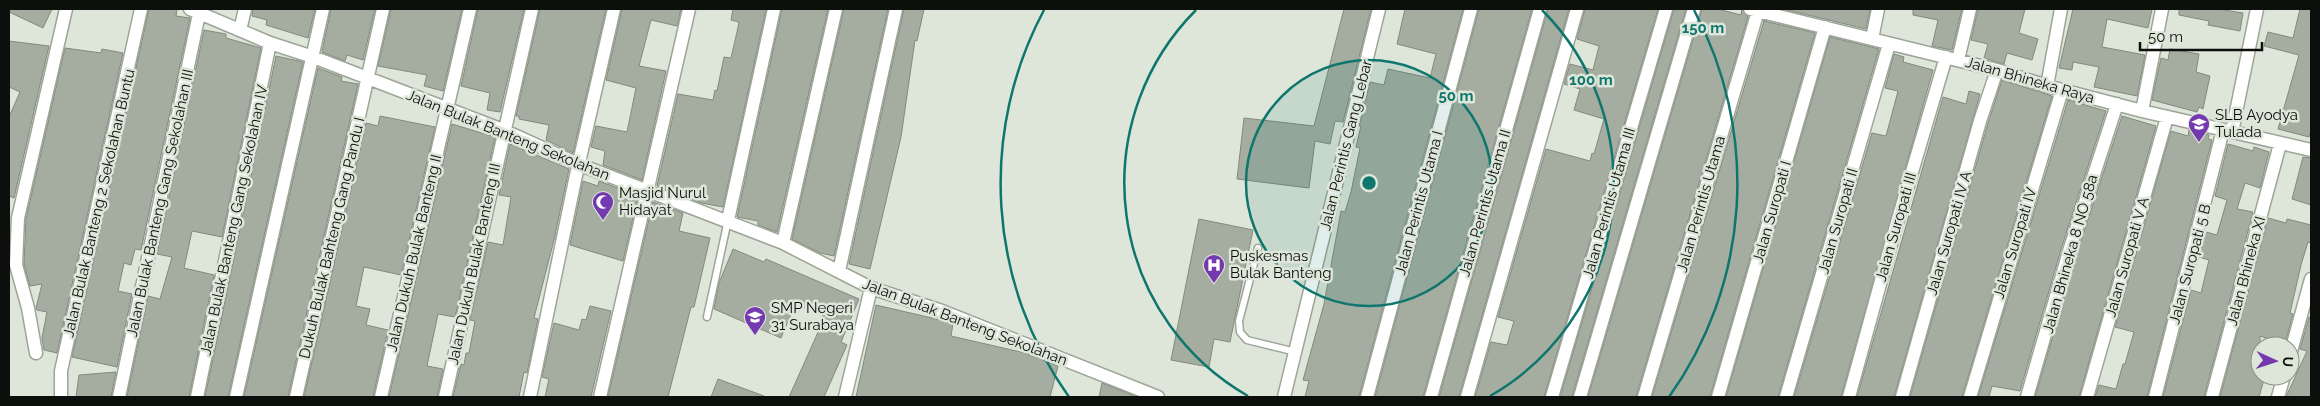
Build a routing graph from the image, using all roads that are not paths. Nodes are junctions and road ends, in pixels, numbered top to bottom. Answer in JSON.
{"nodes":[{"id":1,"x":66,"y":9,"type":"edge"},
{"id":2,"x":142,"y":9,"type":"edge"},
{"id":3,"x":245,"y":9,"type":"edge"},
{"id":4,"x":323,"y":9,"type":"edge"},
{"id":5,"x":383,"y":9,"type":"edge"},
{"id":6,"x":470,"y":9,"type":"edge"},
{"id":7,"x":532,"y":9,"type":"edge"},
{"id":8,"x":614,"y":9,"type":"edge"},
{"id":9,"x":689,"y":9,"type":"edge"},
{"id":10,"x":774,"y":9,"type":"edge"},
{"id":11,"x":836,"y":9,"type":"edge"},
{"id":12,"x":896,"y":9,"type":"edge"},
{"id":13,"x":1379,"y":9,"type":"edge"},
{"id":14,"x":1471,"y":9,"type":"edge"},
{"id":15,"x":1540,"y":9,"type":"edge"},
{"id":16,"x":1577,"y":9,"type":"edge"},
{"id":17,"x":1666,"y":9,"type":"edge"},
{"id":18,"x":1694,"y":9,"type":"edge"},
{"id":19,"x":1878,"y":9,"type":"edge"},
{"id":20,"x":1970,"y":9,"type":"edge"},
{"id":21,"x":2061,"y":9,"type":"edge"},
{"id":22,"x":2162,"y":9,"type":"edge"},
{"id":23,"x":2257,"y":9,"type":"edge"},
{"id":24,"x":196,"y":10,"type":"edge"},
{"id":25,"x":1754,"y":10,"type":"edge"},
{"id":26,"x":1784,"y":12,"type":"edge"},
{"id":27,"x":1825,"y":27,"type":"junction"},
{"id":28,"x":240,"y":30,"type":"junction"},
{"id":29,"x":1872,"y":39,"type":"junction"},
{"id":30,"x":270,"y":43,"type":"junction"},
{"id":31,"x":1889,"y":44,"type":"junction"},
{"id":32,"x":313,"y":57,"type":"junction"},
{"id":33,"x":1952,"y":59,"type":"junction"},
{"id":34,"x":1997,"y":70,"type":"junction"},
{"id":35,"x":368,"y":79,"type":"junction"},
{"id":36,"x":2047,"y":86,"type":"junction"},
{"id":37,"x":2062,"y":90,"type":"junction"},
{"id":38,"x":2116,"y":108,"type":"junction"},
{"id":39,"x":447,"y":109,"type":"junction"},
{"id":40,"x":2142,"y":111,"type":"junction"},
{"id":41,"x":2167,"y":117,"type":"junction"},
{"id":42,"x":503,"y":130,"type":"junction"},
{"id":43,"x":2228,"y":131,"type":"junction"},
{"id":44,"x":2280,"y":144,"type":"junction"},
{"id":45,"x":2311,"y":150,"type":"edge"},
{"id":46,"x":578,"y":164,"type":"junction"},
{"id":47,"x":649,"y":190,"type":"junction"},
{"id":48,"x":728,"y":220,"type":"junction"},
{"id":49,"x":783,"y":243,"type":"junction"},
{"id":50,"x":1258,"y":248,"type":"dead end"},
{"id":51,"x":839,"y":270,"type":"junction"},
{"id":52,"x":2311,"y":279,"type":"edge"},
{"id":53,"x":871,"y":288,"type":"junction"},
{"id":54,"x":707,"y":316,"type":"dead end"},
{"id":55,"x":2295,"y":336,"type":"edge"},
{"id":56,"x":1296,"y":352,"type":"junction"},
{"id":57,"x":36,"y":353,"type":"dead end"},
{"id":58,"x":61,"y":397,"type":"edge"},
{"id":59,"x":119,"y":397,"type":"edge"},
{"id":60,"x":197,"y":397,"type":"edge"},
{"id":61,"x":236,"y":397,"type":"edge"},
{"id":62,"x":296,"y":397,"type":"edge"},
{"id":63,"x":381,"y":397,"type":"edge"},
{"id":64,"x":445,"y":397,"type":"edge"},
{"id":65,"x":530,"y":397,"type":"edge"},
{"id":66,"x":600,"y":397,"type":"edge"},
{"id":67,"x":845,"y":397,"type":"edge"},
{"id":68,"x":1158,"y":397,"type":"edge"},
{"id":69,"x":1284,"y":397,"type":"edge"},
{"id":70,"x":1367,"y":397,"type":"edge"},
{"id":71,"x":1430,"y":397,"type":"edge"},
{"id":72,"x":1467,"y":397,"type":"edge"},
{"id":73,"x":1552,"y":397,"type":"edge"},
{"id":74,"x":1580,"y":397,"type":"edge"},
{"id":75,"x":1644,"y":397,"type":"edge"},
{"id":76,"x":1718,"y":397,"type":"edge"},
{"id":77,"x":1786,"y":397,"type":"edge"},
{"id":78,"x":1849,"y":397,"type":"edge"},
{"id":79,"x":1902,"y":397,"type":"edge"},
{"id":80,"x":1970,"y":397,"type":"edge"},
{"id":81,"x":2027,"y":397,"type":"edge"},
{"id":82,"x":2087,"y":397,"type":"edge"},
{"id":83,"x":2155,"y":397,"type":"edge"},
{"id":84,"x":2212,"y":397,"type":"edge"}],
"edges":[{"from":1,"to":57,"type":"street"},
{"from":2,"to":58,"type":"street","name":"Jalan Bulak Banteng 2 Sekolahan Buntu"},
{"from":3,"to":28,"type":"street"},
{"from":4,"to":32,"type":"street"},
{"from":5,"to":35,"type":"street","name":"Dukuh Bulak Bahteng Gang Pandu I"},
{"from":6,"to":39,"type":"street","name":"Jalan Dukuh Bulak Banteng II"},
{"from":7,"to":42,"type":"street","name":"Jalan Dukuh Bulak Banteng III"},
{"from":8,"to":46,"type":"street"},
{"from":9,"to":47,"type":"street"},
{"from":10,"to":48,"type":"street"},
{"from":11,"to":49,"type":"street"},
{"from":12,"to":51,"type":"street"},
{"from":13,"to":56,"type":"street","name":"Jalan Perintis Gang Lebar"},
{"from":14,"to":70,"type":"street","name":"Jalan Perintis Utama I"},
{"from":15,"to":71,"type":"street","name":"Jalan Perintis Utama II"},
{"from":16,"to":72,"type":"street"},
{"from":17,"to":73,"type":"street","name":"Jalan Perintis Utama III"},
{"from":18,"to":74,"type":"street"},
{"from":19,"to":29,"type":"street"},
{"from":20,"to":33,"type":"street","name":"Jalan Suropati III"},
{"from":21,"to":36,"type":"street"},
{"from":22,"to":40,"type":"street"},
{"from":23,"to":43,"type":"street","name":"Jalan Suropati 5 B"},
{"from":24,"to":28,"type":"street","name":"Jalan Bulak Banteng Sekolahan"},
{"from":24,"to":59,"type":"street","name":"Jalan Bulak Banteng Gang Sekolahan III"},
{"from":25,"to":26,"type":"street","name":"Jalan Bhineka Raya"},
{"from":25,"to":75,"type":"street","name":"Jalan Perintis Utama"},
{"from":26,"to":27,"type":"street","name":"Jalan Bhineka Raya"},
{"from":27,"to":29,"type":"street","name":"Jalan Bhineka Raya"},
{"from":27,"to":76,"type":"street","name":"Jalan Suropati I"},
{"from":28,"to":30,"type":"street","name":"Jalan Bulak Banteng Sekolahan"},
{"from":29,"to":31,"type":"street","name":"Jalan Bhineka Raya"},
{"from":30,"to":32,"type":"street","name":"Jalan Bulak Banteng Sekolahan"},
{"from":30,"to":60,"type":"street","name":"Jalan Bulak Banteng Gang Sekolahan IV"},
{"from":31,"to":33,"type":"street","name":"Jalan Bhineka Raya"},
{"from":31,"to":77,"type":"street","name":"Jalan Suropati II"},
{"from":32,"to":35,"type":"street","name":"Jalan Bulak Banteng Sekolahan"},
{"from":32,"to":61,"type":"street"},
{"from":33,"to":34,"type":"street","name":"Jalan Bhineka Raya"},
{"from":33,"to":78,"type":"street","name":"Jalan Suropati III"},
{"from":34,"to":36,"type":"street","name":"Jalan Bhineka Raya"},
{"from":34,"to":79,"type":"street","name":"Jalan Suropati IV A"},
{"from":35,"to":39,"type":"street","name":"Jalan Bulak Banteng Sekolahan"},
{"from":35,"to":62,"type":"street","name":"Dukuh Bulak Bahteng Gang Pandu I"},
{"from":36,"to":37,"type":"street","name":"Jalan Bhineka Raya"},
{"from":37,"to":38,"type":"street","name":"Jalan Bhineka Raya"},
{"from":37,"to":80,"type":"street","name":"Jalan Suropati IV"},
{"from":38,"to":40,"type":"street","name":"Jalan Bhineka Raya"},
{"from":38,"to":81,"type":"street","name":"Jalan Bhineka 8 NO 58a"},
{"from":39,"to":42,"type":"street","name":"Jalan Bulak Banteng Sekolahan"},
{"from":39,"to":63,"type":"street","name":"Jalan Dukuh Bulak Banteng II"},
{"from":40,"to":41,"type":"street","name":"Jalan Bhineka Raya"},
{"from":41,"to":43,"type":"street","name":"Jalan Bhineka Raya"},
{"from":41,"to":82,"type":"street","name":"Jalan Suropati V A"},
{"from":42,"to":46,"type":"street","name":"Jalan Bulak Banteng Sekolahan"},
{"from":42,"to":64,"type":"street","name":"Jalan Dukuh Bulak Banteng III"},
{"from":43,"to":44,"type":"street","name":"Jalan Bhineka Raya"},
{"from":43,"to":83,"type":"street","name":"Jalan Suropati 5 B"},
{"from":44,"to":45,"type":"street","name":"Jalan Bhineka Raya"},
{"from":44,"to":84,"type":"street","name":"Jalan Bhineka XI"},
{"from":46,"to":47,"type":"street","name":"Jalan Bulak Banteng Sekolahan"},
{"from":46,"to":65,"type":"street"},
{"from":47,"to":48,"type":"street","name":"Jalan Bulak Banteng Sekolahan"},
{"from":47,"to":66,"type":"street"},
{"from":48,"to":49,"type":"street","name":"Jalan Bulak Banteng Sekolahan"},
{"from":48,"to":54,"type":"lane"},
{"from":49,"to":51,"type":"street","name":"Jalan Bulak Banteng Sekolahan"},
{"from":50,"to":56,"type":"lane"},
{"from":51,"to":53,"type":"street","name":"Jalan Bulak Banteng Sekolahan"},
{"from":52,"to":55,"type":"street"},
{"from":53,"to":67,"type":"street"},
{"from":53,"to":68,"type":"street","name":"Jalan Bulak Banteng Sekolahan"},
{"from":56,"to":69,"type":"street","name":"Jalan Perintis Gang Lebar"}]}
